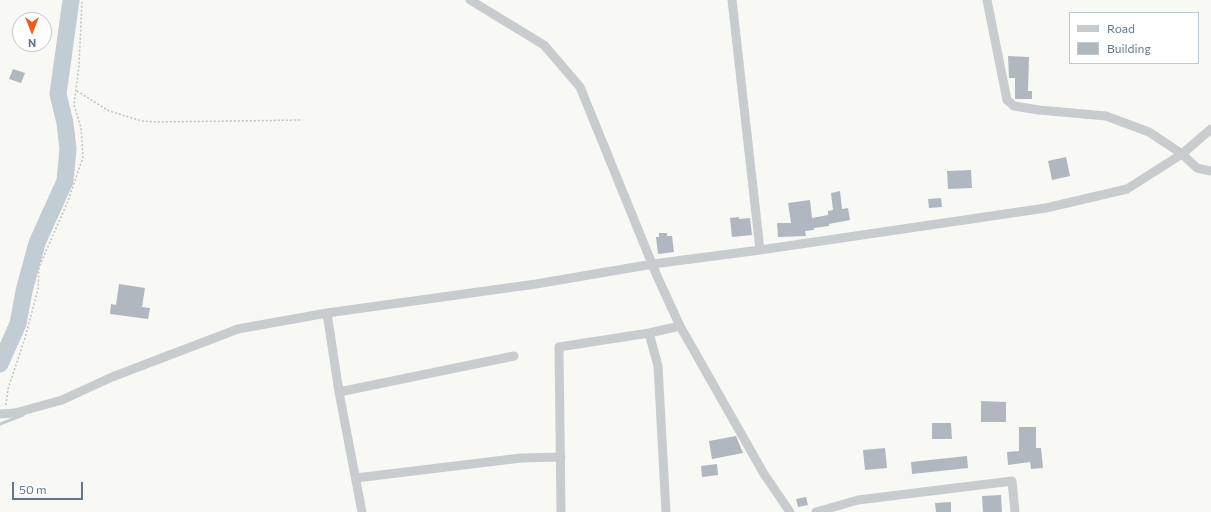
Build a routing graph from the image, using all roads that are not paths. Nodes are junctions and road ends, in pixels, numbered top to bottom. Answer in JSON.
{"nodes":[{"id":1,"x":470,"y":0,"type":"edge"},
{"id":2,"x":732,"y":0,"type":"edge"},
{"id":3,"x":986,"y":0,"type":"edge"},
{"id":4,"x":1211,"y":129,"type":"edge"},
{"id":5,"x":1183,"y":155,"type":"junction"},
{"id":6,"x":1211,"y":171,"type":"edge"},
{"id":7,"x":760,"y":250,"type":"junction"},
{"id":8,"x":653,"y":265,"type":"junction"},
{"id":9,"x":328,"y":318,"type":"junction"},
{"id":10,"x":680,"y":326,"type":"junction"},
{"id":11,"x":649,"y":333,"type":"junction"},
{"id":12,"x":514,"y":356,"type":"dead end"},
{"id":13,"x":339,"y":392,"type":"junction"},
{"id":14,"x":3,"y":414,"type":"edge"},
{"id":15,"x":561,"y":457,"type":"junction"},
{"id":16,"x":356,"y":478,"type":"junction"},
{"id":17,"x":362,"y":512,"type":"edge"},
{"id":18,"x":561,"y":512,"type":"edge"},
{"id":19,"x":666,"y":512,"type":"edge"},
{"id":20,"x":790,"y":512,"type":"edge"},
{"id":21,"x":816,"y":512,"type":"edge"},
{"id":22,"x":1015,"y":512,"type":"edge"}],
"edges":[{"from":1,"to":8,"type":"street"},
{"from":2,"to":7,"type":"street"},
{"from":3,"to":5,"type":"street"},
{"from":4,"to":5,"type":"street"},
{"from":5,"to":6,"type":"street"},
{"from":5,"to":7,"type":"street"},
{"from":7,"to":8,"type":"street"},
{"from":8,"to":9,"type":"street"},
{"from":8,"to":10,"type":"street"},
{"from":9,"to":13,"type":"street"},
{"from":9,"to":14,"type":"street"},
{"from":10,"to":11,"type":"street"},
{"from":10,"to":20,"type":"street"},
{"from":11,"to":15,"type":"street"},
{"from":11,"to":19,"type":"street"},
{"from":12,"to":13,"type":"street"},
{"from":13,"to":16,"type":"street"},
{"from":15,"to":16,"type":"street"},
{"from":15,"to":18,"type":"street"},
{"from":16,"to":17,"type":"street"},
{"from":21,"to":22,"type":"street"}]}
